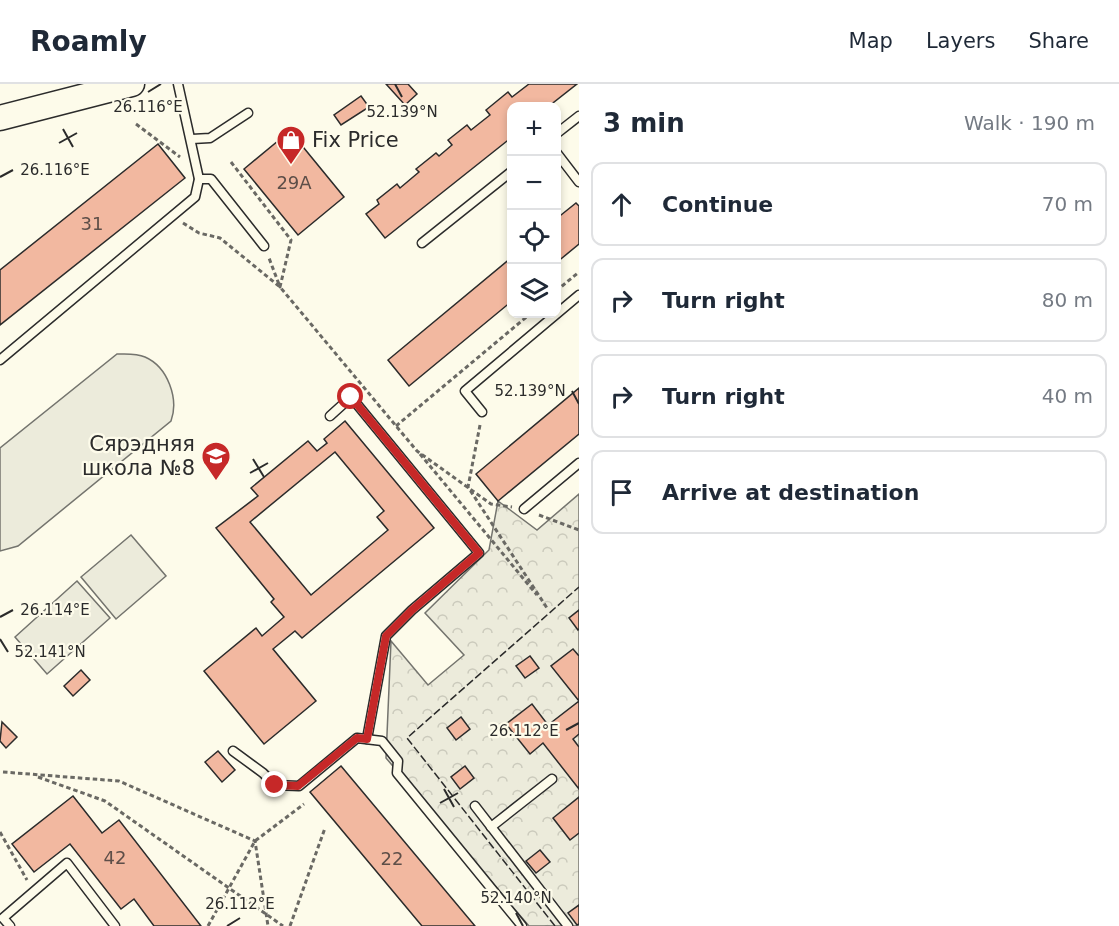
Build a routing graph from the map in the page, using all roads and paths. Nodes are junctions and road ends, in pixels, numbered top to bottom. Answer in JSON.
{"nodes":[{"id":1,"x":132,"y":84,"type":"edge"},
{"id":2,"x":178,"y":84,"type":"edge"},
{"id":3,"x":248,"y":113,"type":"dead end"},
{"id":4,"x":579,"y":116,"type":"edge"},
{"id":5,"x":0,"y":118,"type":"edge"},
{"id":6,"x":136,"y":124,"type":"dead end"},
{"id":7,"x":561,"y":130,"type":"edge"},
{"id":8,"x":192,"y":140,"type":"junction"},
{"id":9,"x":559,"y":156,"type":"edge"},
{"id":10,"x":184,"y":160,"type":"dead end"},
{"id":11,"x":507,"y":175,"type":"edge"},
{"id":12,"x":199,"y":179,"type":"junction"},
{"id":13,"x":579,"y":182,"type":"edge"},
{"id":14,"x":172,"y":216,"type":"junction"},
{"id":15,"x":422,"y":243,"type":"dead end"},
{"id":16,"x":264,"y":246,"type":"dead end"},
{"id":17,"x":579,"y":272,"type":"edge"},
{"id":18,"x":561,"y":287,"type":"edge"},
{"id":19,"x":579,"y":295,"type":"edge"},
{"id":20,"x":525,"y":318,"type":"edge"},
{"id":21,"x":0,"y":360,"type":"edge"},
{"id":22,"x":482,"y":412,"type":"joint"},
{"id":23,"x":330,"y":416,"type":"dead end"},
{"id":24,"x":396,"y":426,"type":"junction"},
{"id":25,"x":417,"y":451,"type":"junction"},
{"id":26,"x":579,"y":462,"type":"edge"},
{"id":27,"x":468,"y":487,"type":"junction"},
{"id":28,"x":524,"y":509,"type":"junction"},
{"id":29,"x":579,"y":530,"type":"edge"},
{"id":30,"x":367,"y":739,"type":"junction"},
{"id":31,"x":233,"y":752,"type":"dead end"},
{"id":32,"x":3,"y":772,"type":"dead end"},
{"id":33,"x":32,"y":775,"type":"junction"},
{"id":34,"x":552,"y":779,"type":"dead end"},
{"id":35,"x":304,"y":804,"type":"dead end"},
{"id":36,"x":475,"y":806,"type":"dead end"},
{"id":37,"x":491,"y":826,"type":"junction"},
{"id":38,"x":325,"y":828,"type":"dead end"},
{"id":39,"x":0,"y":831,"type":"edge"},
{"id":40,"x":255,"y":841,"type":"junction"},
{"id":41,"x":229,"y":889,"type":"junction"},
{"id":42,"x":34,"y":891,"type":"junction"},
{"id":43,"x":266,"y":915,"type":"junction"},
{"id":44,"x":10,"y":926,"type":"edge"},
{"id":45,"x":115,"y":926,"type":"edge"},
{"id":46,"x":208,"y":926,"type":"edge"},
{"id":47,"x":268,"y":926,"type":"edge"},
{"id":48,"x":283,"y":926,"type":"edge"},
{"id":49,"x":290,"y":926,"type":"edge"},
{"id":50,"x":522,"y":926,"type":"edge"},
{"id":51,"x":568,"y":926,"type":"edge"}],
"edges":[{"from":1,"to":5,"type":"main road"},
{"from":2,"to":8,"type":"lane"},
{"from":3,"to":8,"type":"lane"},
{"from":4,"to":7,"type":"lane"},
{"from":6,"to":10,"type":"path"},
{"from":8,"to":12,"type":"lane"},
{"from":9,"to":13,"type":"lane"},
{"from":11,"to":15,"type":"lane"},
{"from":12,"to":14,"type":"lane"},
{"from":12,"to":16,"type":"lane"},
{"from":14,"to":21,"type":"lane"},
{"from":14,"to":24,"type":"path"},
{"from":17,"to":18,"type":"path"},
{"from":19,"to":22,"type":"lane"},
{"from":20,"to":24,"type":"path"},
{"from":22,"to":27,"type":"path"},
{"from":23,"to":30,"type":"lane"},
{"from":24,"to":25,"type":"path"},
{"from":25,"to":27,"type":"path"},
{"from":25,"to":27,"type":"path"},
{"from":26,"to":28,"type":"lane"},
{"from":27,"to":28,"type":"path"},
{"from":28,"to":29,"type":"path"},
{"from":30,"to":31,"type":"lane"},
{"from":30,"to":50,"type":"lane"},
{"from":32,"to":33,"type":"path"},
{"from":33,"to":40,"type":"path"},
{"from":33,"to":41,"type":"path"},
{"from":34,"to":37,"type":"lane"},
{"from":35,"to":40,"type":"path"},
{"from":36,"to":37,"type":"lane"},
{"from":37,"to":51,"type":"lane"},
{"from":38,"to":49,"type":"path"},
{"from":39,"to":42,"type":"path"},
{"from":40,"to":41,"type":"path"},
{"from":40,"to":43,"type":"path"},
{"from":41,"to":43,"type":"path"},
{"from":41,"to":46,"type":"path"},
{"from":42,"to":44,"type":"lane"},
{"from":42,"to":45,"type":"lane"},
{"from":43,"to":47,"type":"path"},
{"from":43,"to":48,"type":"path"}]}
